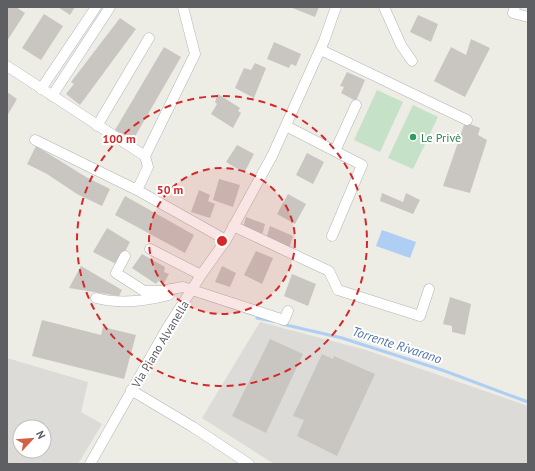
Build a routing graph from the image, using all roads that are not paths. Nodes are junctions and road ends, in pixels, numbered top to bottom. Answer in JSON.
{"nodes":[{"id":1,"x":96,"y":7,"type":"edge"},
{"id":2,"x":110,"y":7,"type":"edge"},
{"id":3,"x":183,"y":7,"type":"edge"},
{"id":4,"x":336,"y":7,"type":"edge"},
{"id":5,"x":384,"y":7,"type":"edge"},
{"id":6,"x":515,"y":7,"type":"edge"},
{"id":7,"x":528,"y":17,"type":"edge"},
{"id":8,"x":149,"y":38,"type":"dead end"},
{"id":9,"x":321,"y":50,"type":"junction"},
{"id":10,"x":412,"y":61,"type":"dead end"},
{"id":11,"x":7,"y":66,"type":"edge"},
{"id":12,"x":41,"y":89,"type":"junction"},
{"id":13,"x":52,"y":96,"type":"junction"},
{"id":14,"x":356,"y":105,"type":"dead end"},
{"id":15,"x":467,"y":120,"type":"dead end"},
{"id":16,"x":97,"y":126,"type":"junction"},
{"id":17,"x":286,"y":126,"type":"junction"},
{"id":18,"x":35,"y":140,"type":"dead end"},
{"id":19,"x":335,"y":151,"type":"junction"},
{"id":20,"x":145,"y":156,"type":"junction"},
{"id":21,"x":136,"y":190,"type":"junction"},
{"id":22,"x":233,"y":226,"type":"junction"},
{"id":23,"x":332,"y":236,"type":"dead end"},
{"id":24,"x":226,"y":240,"type":"junction"},
{"id":25,"x":150,"y":249,"type":"dead end"},
{"id":26,"x":125,"y":256,"type":"dead end"},
{"id":27,"x":201,"y":275,"type":"junction"},
{"id":28,"x":429,"y":289,"type":"dead end"},
{"id":29,"x":191,"y":292,"type":"junction"},
{"id":30,"x":96,"y":298,"type":"dead end"},
{"id":31,"x":288,"y":311,"type":"dead end"},
{"id":32,"x":132,"y":390,"type":"junction"},
{"id":33,"x":90,"y":464,"type":"edge"},
{"id":34,"x":249,"y":464,"type":"edge"}],
"edges":[{"from":1,"to":12,"type":"street"},
{"from":2,"to":13,"type":"street"},
{"from":3,"to":20,"type":"street"},
{"from":4,"to":9,"type":"street","name":"Via Piano Alvanella"},
{"from":5,"to":10,"type":"street"},
{"from":6,"to":7,"type":"street"},
{"from":8,"to":16,"type":"street"},
{"from":9,"to":15,"type":"street"},
{"from":9,"to":17,"type":"street","name":"Via Piano Alvanella"},
{"from":11,"to":12,"type":"street"},
{"from":12,"to":13,"type":"street"},
{"from":13,"to":16,"type":"street"},
{"from":14,"to":19,"type":"street"},
{"from":16,"to":20,"type":"street"},
{"from":17,"to":19,"type":"street"},
{"from":17,"to":22,"type":"street","name":"Via Piano Alvanella"},
{"from":18,"to":21,"type":"street"},
{"from":19,"to":23,"type":"street"},
{"from":20,"to":21,"type":"street"},
{"from":21,"to":24,"type":"street"},
{"from":22,"to":24,"type":"street","name":"Via Piano Alvanella"},
{"from":22,"to":28,"type":"street"},
{"from":24,"to":27,"type":"street","name":"Via Piano Alvanella"},
{"from":25,"to":27,"type":"street"},
{"from":26,"to":29,"type":"street"},
{"from":27,"to":29,"type":"street","name":"Via Piano Alvanella"},
{"from":29,"to":30,"type":"street"},
{"from":29,"to":31,"type":"street"},
{"from":29,"to":32,"type":"street","name":"Via Piano Alvanella"},
{"from":32,"to":33,"type":"street","name":"Via Piano Alvanella"},
{"from":32,"to":34,"type":"street"}]}
